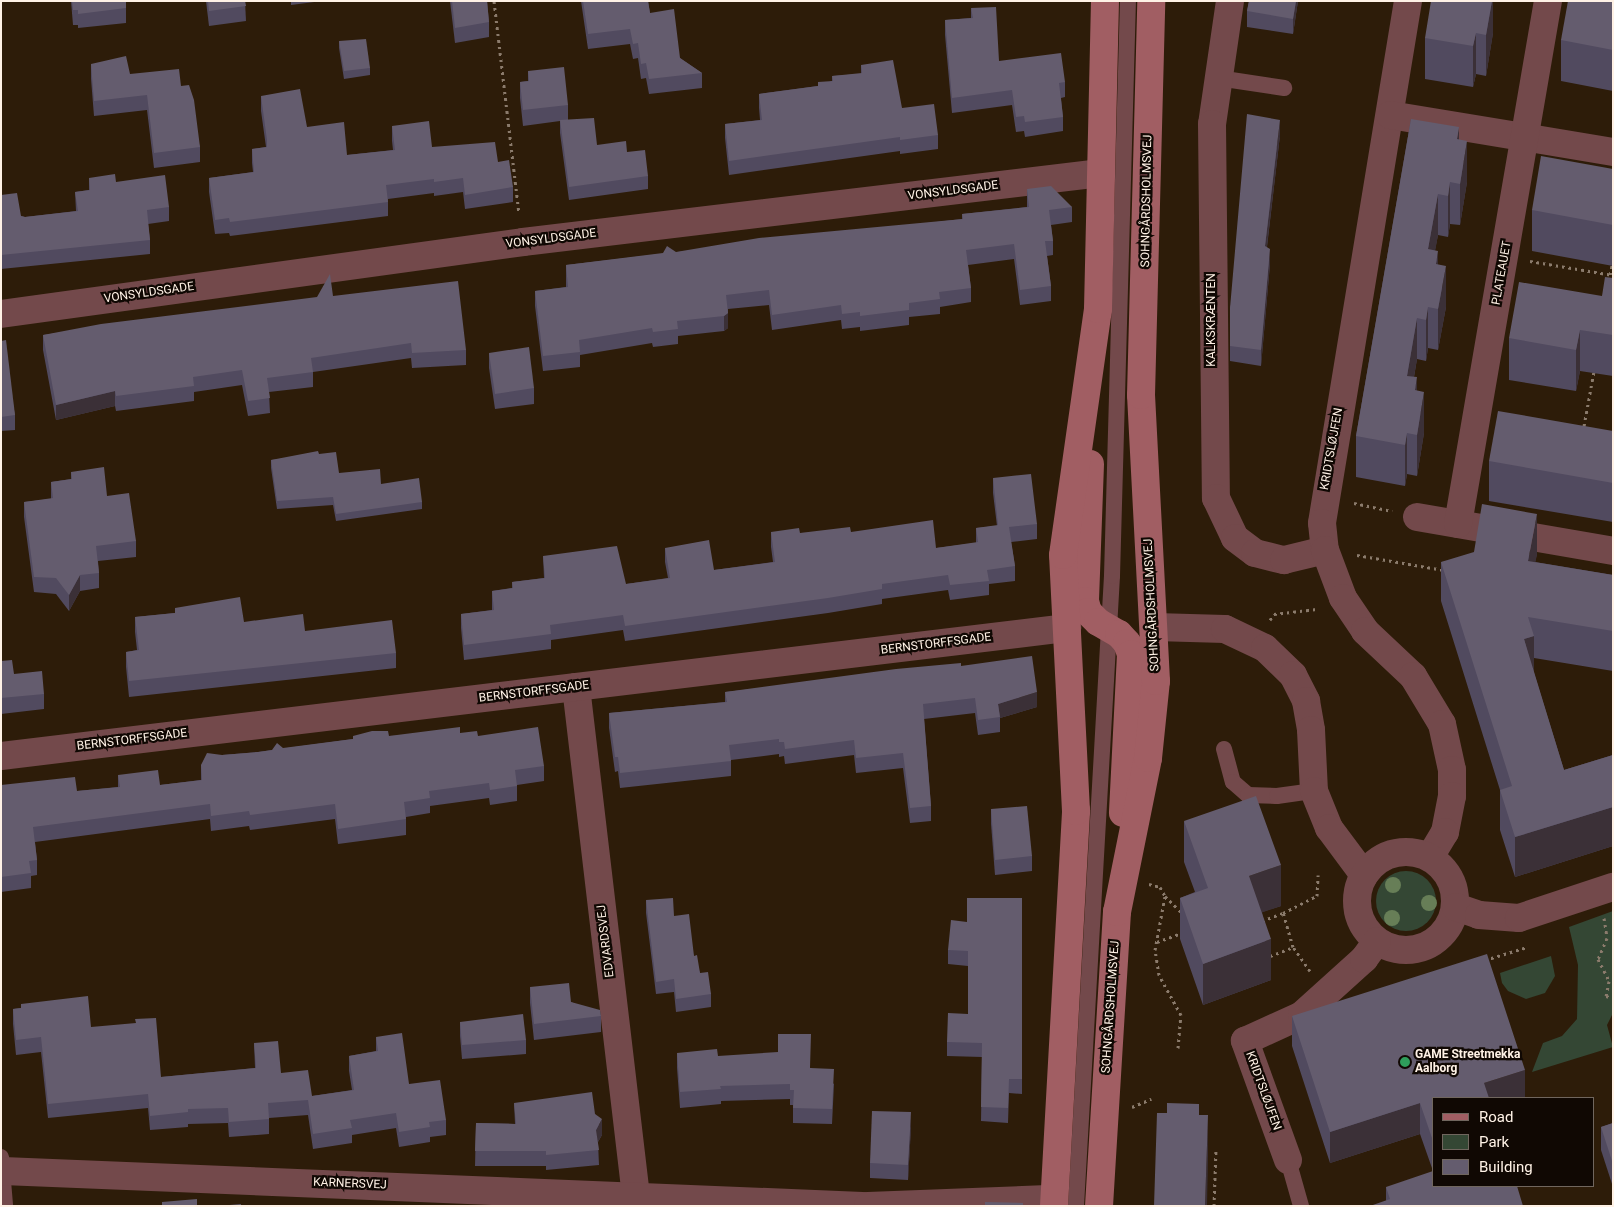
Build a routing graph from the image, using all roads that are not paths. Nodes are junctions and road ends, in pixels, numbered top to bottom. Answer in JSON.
{"nodes":[{"id":1,"x":1105,"y":1,"type":"edge"},
{"id":2,"x":1117,"y":1,"type":"edge"},
{"id":3,"x":1128,"y":1,"type":"edge"},
{"id":4,"x":1151,"y":1,"type":"edge"},
{"id":5,"x":1230,"y":1,"type":"edge"},
{"id":6,"x":1408,"y":1,"type":"edge"},
{"id":7,"x":1548,"y":1,"type":"edge"},
{"id":8,"x":1126,"y":57,"type":"junction"},
{"id":9,"x":1218,"y":78,"type":"junction"},
{"id":10,"x":1284,"y":88,"type":"dead end"},
{"id":11,"x":1390,"y":115,"type":"junction"},
{"id":12,"x":1525,"y":138,"type":"junction"},
{"id":13,"x":1613,"y":152,"type":"edge"},
{"id":14,"x":1101,"y":174,"type":"junction"},
{"id":15,"x":1,"y":314,"type":"edge"},
{"id":16,"x":1478,"y":408,"type":"junction"},
{"id":17,"x":1084,"y":413,"type":"junction"},
{"id":18,"x":1507,"y":413,"type":"edge"},
{"id":19,"x":1417,"y":516,"type":"road end"},
{"id":20,"x":1458,"y":524,"type":"junction"},
{"id":21,"x":1325,"y":550,"type":"junction"},
{"id":22,"x":1613,"y":551,"type":"edge"},
{"id":23,"x":1155,"y":627,"type":"junction"},
{"id":24,"x":1066,"y":628,"type":"junction"},
{"id":25,"x":1109,"y":628,"type":"junction"},
{"id":26,"x":576,"y":687,"type":"junction"},
{"id":27,"x":1224,"y":749,"type":"dead end"},
{"id":28,"x":1,"y":756,"type":"edge"},
{"id":29,"x":1314,"y":791,"type":"junction"},
{"id":30,"x":1430,"y":857,"type":"junction"},
{"id":31,"x":1364,"y":875,"type":"junction"},
{"id":32,"x":1613,"y":887,"type":"edge"},
{"id":33,"x":1456,"y":907,"type":"junction"},
{"id":34,"x":1117,"y":912,"type":"junction"},
{"id":35,"x":1377,"y":941,"type":"junction"},
{"id":36,"x":1288,"y":1160,"type":"joint"},
{"id":37,"x":2,"y":1164,"type":"edge"},
{"id":38,"x":636,"y":1196,"type":"junction"},
{"id":39,"x":697,"y":1202,"type":"edge"},
{"id":40,"x":1062,"y":1203,"type":"edge"},
{"id":41,"x":5,"y":1205,"type":"edge"},
{"id":42,"x":862,"y":1206,"type":"edge"},
{"id":43,"x":868,"y":1206,"type":"edge"},
{"id":44,"x":1099,"y":1206,"type":"edge"},
{"id":45,"x":1302,"y":1206,"type":"edge"}],
"edges":[{"from":1,"to":14,"type":"street"},
{"from":2,"to":8,"type":"lane"},
{"from":3,"to":8,"type":"lane"},
{"from":4,"to":23,"type":"street","name":"SOHNGÅRDSHOLMSVEJ"},
{"from":5,"to":9,"type":"street","name":"KALKSKRÆNTEN"},
{"from":6,"to":11,"type":"street","name":"KRIDTSLØJFEN"},
{"from":7,"to":12,"type":"street","name":"PLATEAUET"},
{"from":8,"to":25,"type":"lane"},
{"from":9,"to":10,"type":"lane"},
{"from":9,"to":21,"type":"street","name":"KALKSKRÆNTEN"},
{"from":11,"to":12,"type":"street"},
{"from":11,"to":21,"type":"street","name":"KRIDTSLØJFEN"},
{"from":12,"to":13,"type":"street"},
{"from":12,"to":16,"type":"street","name":"PLATEAUET"},
{"from":14,"to":15,"type":"street","name":"VONSYLDSGADE"},
{"from":14,"to":17,"type":"street"},
{"from":16,"to":18,"type":"street"},
{"from":16,"to":20,"type":"street","name":"PLATEAUET"},
{"from":17,"to":24,"type":"street"},
{"from":17,"to":25,"type":"street"},
{"from":19,"to":20,"type":"street"},
{"from":20,"to":22,"type":"street"},
{"from":21,"to":30,"type":"street","name":"KRIDTSLØJFEN"},
{"from":23,"to":25,"type":"street"},
{"from":23,"to":29,"type":"street"},
{"from":23,"to":34,"type":"street","name":"SOHNGÅRDSHOLMSVEJ"},
{"from":24,"to":25,"type":"street"},
{"from":24,"to":26,"type":"street","name":"BERNSTORFFSGADE"},
{"from":24,"to":40,"type":"street"},
{"from":25,"to":34,"type":"street"},
{"from":25,"to":40,"type":"lane"},
{"from":26,"to":28,"type":"street","name":"BERNSTORFFSGADE"},
{"from":26,"to":38,"type":"street","name":"EDVARDSVEJ"},
{"from":27,"to":29,"type":"lane"},
{"from":29,"to":31,"type":"street"},
{"from":30,"to":31,"type":"street"},
{"from":30,"to":33,"type":"street"},
{"from":31,"to":35,"type":"street"},
{"from":32,"to":33,"type":"street"},
{"from":33,"to":35,"type":"street"},
{"from":34,"to":44,"type":"street","name":"SOHNGÅRDSHOLMSVEJ"},
{"from":35,"to":36,"type":"street","name":"KRIDTSLØJFEN"},
{"from":36,"to":45,"type":"lane"},
{"from":37,"to":38,"type":"street","name":"KARNERSVEJ"},
{"from":37,"to":41,"type":"lane"},
{"from":38,"to":39,"type":"street","name":"KARNERSVEJ"},
{"from":39,"to":42,"type":"street","name":"KARNERSVEJ"},
{"from":40,"to":43,"type":"street"}]}
